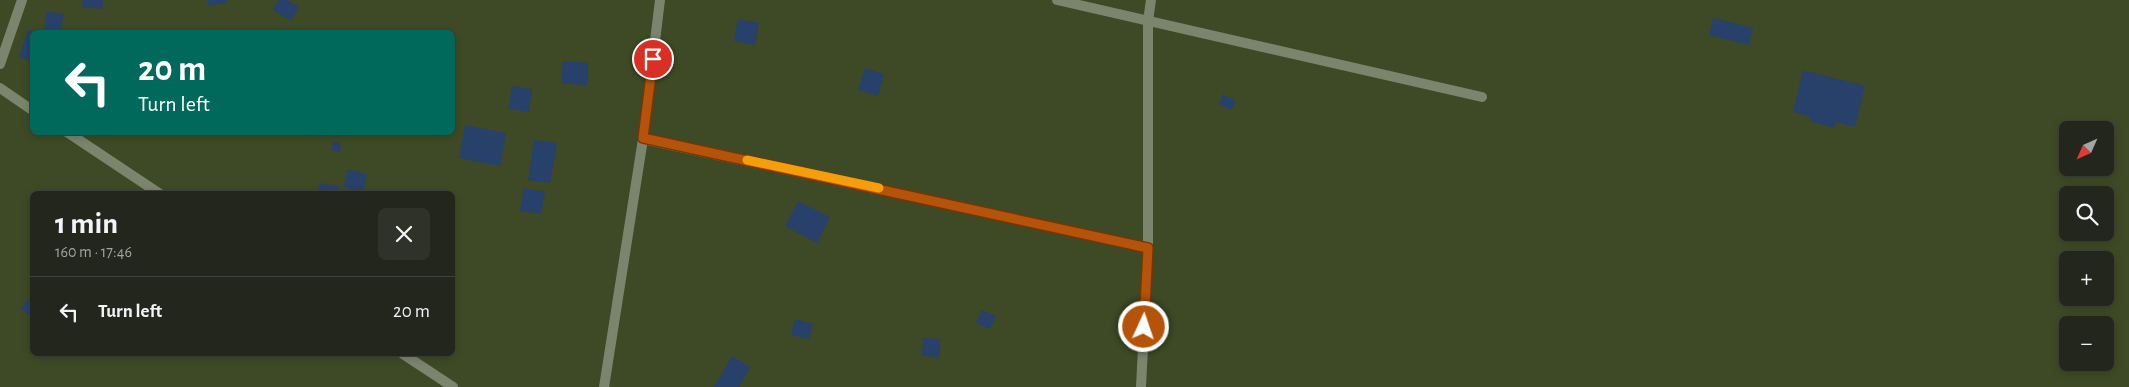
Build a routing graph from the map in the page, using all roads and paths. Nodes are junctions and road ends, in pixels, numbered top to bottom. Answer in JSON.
{"nodes":[{"id":1,"x":22,"y":0,"type":"edge"},
{"id":2,"x":660,"y":0,"type":"edge"},
{"id":3,"x":1057,"y":0,"type":"edge"},
{"id":4,"x":1152,"y":0,"type":"edge"},
{"id":5,"x":1148,"y":21,"type":"junction"},
{"id":6,"x":0,"y":64,"type":"edge"},
{"id":7,"x":0,"y":88,"type":"edge"},
{"id":8,"x":1482,"y":97,"type":"dead end"},
{"id":9,"x":30,"y":109,"type":"edge"},
{"id":10,"x":72,"y":135,"type":"edge"},
{"id":11,"x":643,"y":138,"type":"junction"},
{"id":12,"x":156,"y":191,"type":"edge"},
{"id":13,"x":1148,"y":248,"type":"junction"},
{"id":14,"x":406,"y":356,"type":"edge"},
{"id":15,"x":453,"y":387,"type":"edge"},
{"id":16,"x":604,"y":387,"type":"edge"},
{"id":17,"x":1140,"y":387,"type":"edge"}],
"edges":[{"from":1,"to":6,"type":"street"},
{"from":2,"to":11,"type":"street"},
{"from":3,"to":5,"type":"street"},
{"from":4,"to":5,"type":"street"},
{"from":5,"to":8,"type":"street"},
{"from":5,"to":13,"type":"street"},
{"from":7,"to":9,"type":"street"},
{"from":10,"to":12,"type":"street"},
{"from":11,"to":13,"type":"street"},
{"from":11,"to":16,"type":"street"},
{"from":13,"to":17,"type":"street"},
{"from":14,"to":15,"type":"street"}]}
